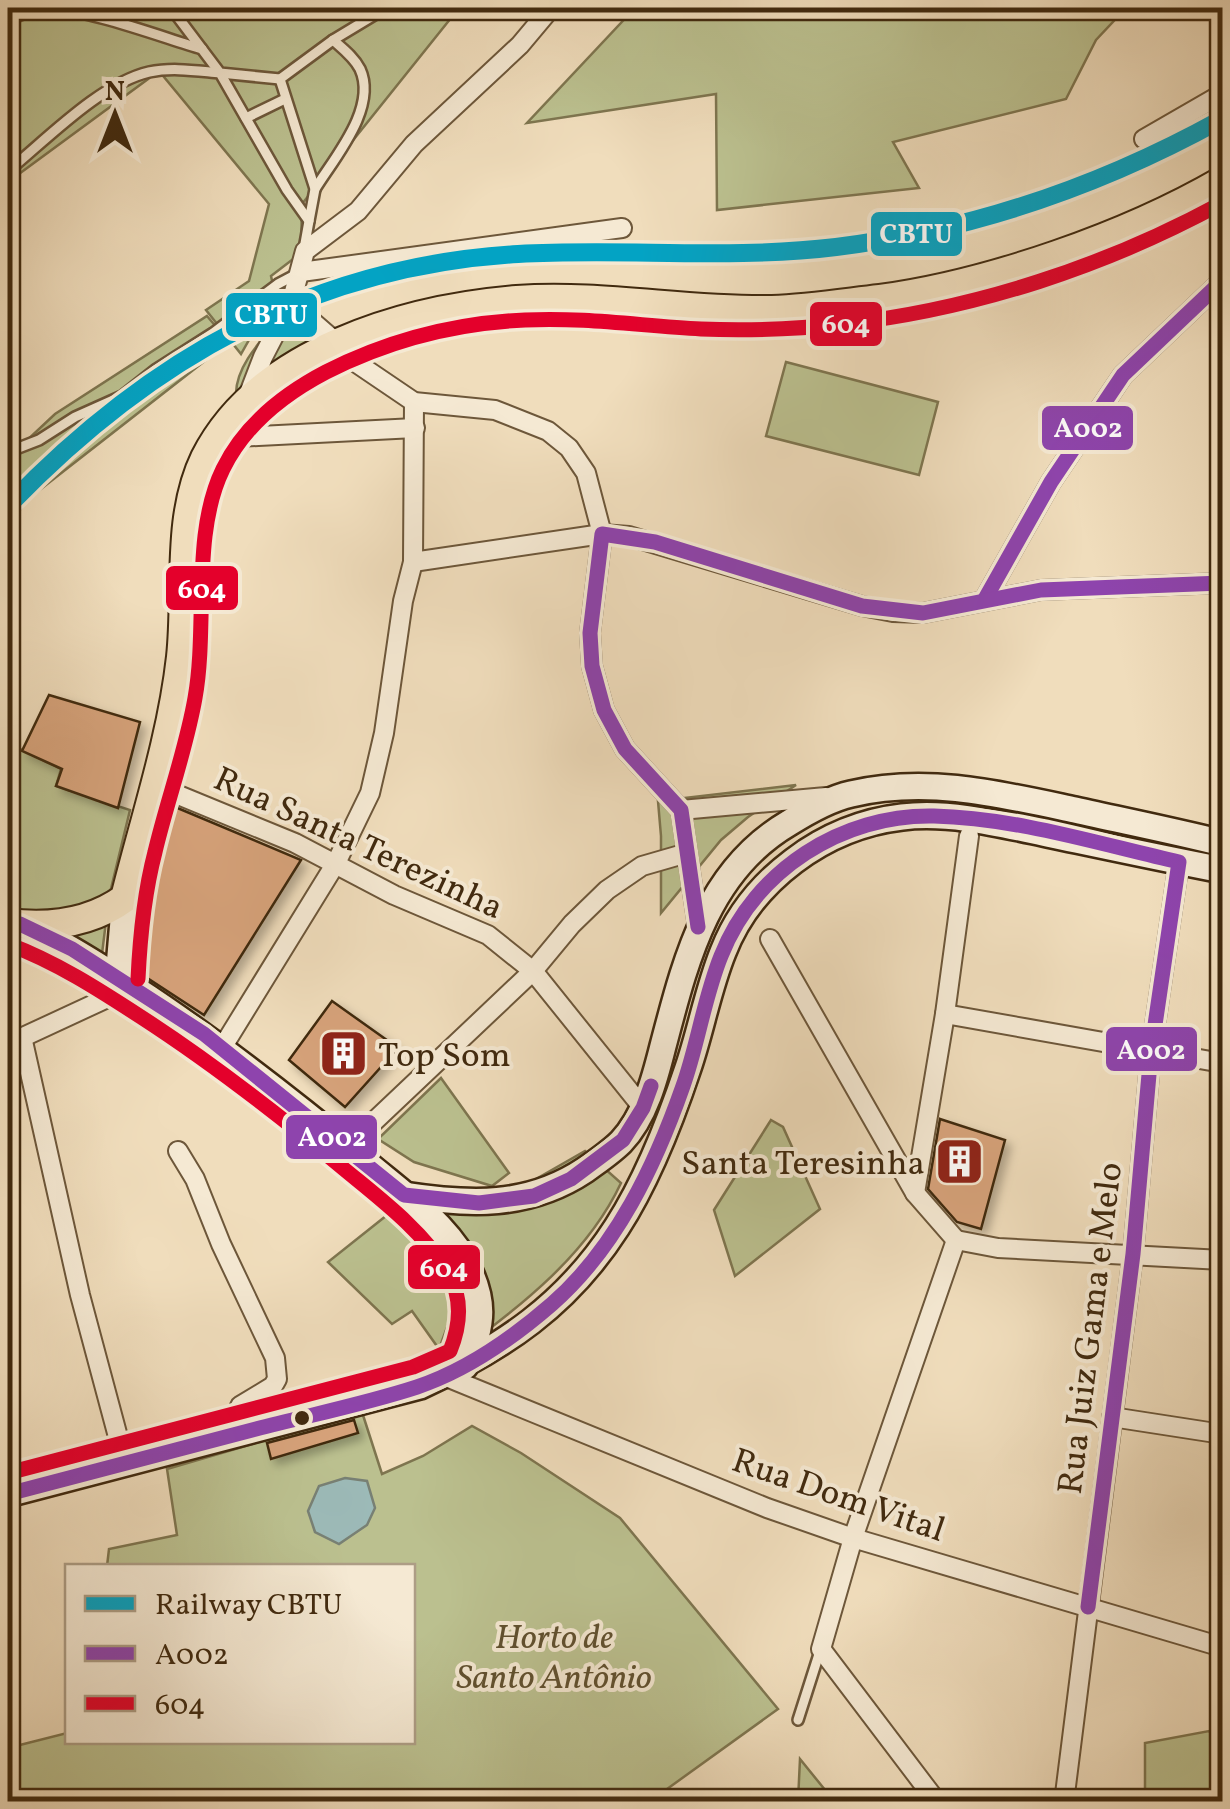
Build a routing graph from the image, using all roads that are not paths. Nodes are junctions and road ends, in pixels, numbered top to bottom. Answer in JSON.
{"nodes":[{"id":1,"x":171,"y":8,"type":"edge"},
{"id":2,"x":386,"y":8,"type":"edge"},
{"id":3,"x":550,"y":8,"type":"edge"},
{"id":4,"x":8,"y":21,"type":"edge"},
{"id":5,"x":333,"y":40,"type":"junction"},
{"id":6,"x":202,"y":48,"type":"junction"},
{"id":7,"x":220,"y":73,"type":"junction"},
{"id":8,"x":280,"y":79,"type":"junction"},
{"id":9,"x":1222,"y":94,"type":"edge"},
{"id":10,"x":286,"y":98,"type":"junction"},
{"id":11,"x":246,"y":118,"type":"junction"},
{"id":12,"x":1144,"y":139,"type":"dead end"},
{"id":13,"x":8,"y":171,"type":"edge"},
{"id":14,"x":1222,"y":181,"type":"edge"},
{"id":15,"x":315,"y":189,"type":"junction"},
{"id":16,"x":309,"y":220,"type":"junction"},
{"id":17,"x":622,"y":228,"type":"dead end"},
{"id":18,"x":302,"y":264,"type":"junction"},
{"id":19,"x":1222,"y":281,"type":"edge"},
{"id":20,"x":292,"y":303,"type":"junction"},
{"id":21,"x":346,"y":352,"type":"junction"},
{"id":22,"x":414,"y":402,"type":"junction"},
{"id":23,"x":246,"y":404,"type":"junction"},
{"id":24,"x":416,"y":428,"type":"junction"},
{"id":25,"x":218,"y":438,"type":"junction"},
{"id":26,"x":8,"y":452,"type":"edge"},
{"id":27,"x":602,"y":534,"type":"junction"},
{"id":28,"x":413,"y":562,"type":"junction"},
{"id":29,"x":1222,"y":583,"type":"edge"},
{"id":30,"x":985,"y":599,"type":"junction"},
{"id":31,"x":154,"y":785,"type":"junction"},
{"id":32,"x":846,"y":795,"type":"junction"},
{"id":33,"x":681,"y":810,"type":"junction"},
{"id":34,"x":969,"y":836,"type":"dead end"},
{"id":35,"x":1222,"y":843,"type":"edge"},
{"id":36,"x":687,"y":853,"type":"junction"},
{"id":37,"x":1179,"y":862,"type":"junction"},
{"id":38,"x":336,"y":863,"type":"junction"},
{"id":39,"x":1222,"y":870,"type":"edge"},
{"id":40,"x":125,"y":898,"type":"junction"},
{"id":41,"x":14,"y":924,"type":"edge"},
{"id":42,"x":698,"y":927,"type":"junction"},
{"id":43,"x":770,"y":939,"type":"dead end"},
{"id":44,"x":533,"y":971,"type":"junction"},
{"id":45,"x":125,"y":983,"type":"junction"},
{"id":46,"x":945,"y":1014,"type":"junction"},
{"id":47,"x":15,"y":1040,"type":"edge"},
{"id":48,"x":222,"y":1048,"type":"junction"},
{"id":49,"x":1152,"y":1052,"type":"junction"},
{"id":50,"x":1222,"y":1063,"type":"edge"},
{"id":51,"x":644,"y":1108,"type":"junction"},
{"id":52,"x":347,"y":1147,"type":"junction"},
{"id":53,"x":178,"y":1151,"type":"dead end"},
{"id":54,"x":915,"y":1193,"type":"junction"},
{"id":55,"x":404,"y":1195,"type":"junction"},
{"id":56,"x":956,"y":1240,"type":"junction"},
{"id":57,"x":1133,"y":1254,"type":"junction"},
{"id":58,"x":1222,"y":1260,"type":"edge"},
{"id":59,"x":454,"y":1371,"type":"junction"},
{"id":60,"x":1112,"y":1418,"type":"junction"},
{"id":61,"x":242,"y":1434,"type":"junction"},
{"id":62,"x":1222,"y":1434,"type":"edge"},
{"id":63,"x":125,"y":1463,"type":"junction"},
{"id":64,"x":8,"y":1494,"type":"edge"},
{"id":65,"x":853,"y":1538,"type":"junction"},
{"id":66,"x":1088,"y":1607,"type":"junction"},
{"id":67,"x":1222,"y":1647,"type":"edge"},
{"id":68,"x":820,"y":1649,"type":"junction"},
{"id":69,"x":798,"y":1720,"type":"dead end"},
{"id":70,"x":938,"y":1802,"type":"edge"},
{"id":71,"x":1064,"y":1802,"type":"edge"}],
"edges":[{"from":1,"to":6,"type":"lane"},
{"from":2,"to":5,"type":"lane"},
{"from":3,"to":18,"type":"street"},
{"from":4,"to":6,"type":"lane"},
{"from":5,"to":8,"type":"lane"},
{"from":5,"to":15,"type":"lane"},
{"from":6,"to":7,"type":"lane"},
{"from":7,"to":8,"type":"lane"},
{"from":7,"to":11,"type":"lane"},
{"from":7,"to":13,"type":"lane"},
{"from":8,"to":10,"type":"lane"},
{"from":9,"to":12,"type":"street"},
{"from":10,"to":11,"type":"lane"},
{"from":10,"to":15,"type":"lane"},
{"from":11,"to":16,"type":"lane"},
{"from":14,"to":21,"type":"main road"},
{"from":15,"to":16,"type":"lane"},
{"from":16,"to":18,"type":"lane"},
{"from":17,"to":18,"type":"street"},
{"from":18,"to":20,"type":"street"},
{"from":18,"to":26,"type":"lane"},
{"from":19,"to":30,"type":"street"},
{"from":20,"to":21,"type":"street"},
{"from":20,"to":23,"type":"street"},
{"from":21,"to":22,"type":"street"},
{"from":21,"to":23,"type":"main road"},
{"from":22,"to":24,"type":"street"},
{"from":22,"to":27,"type":"street"},
{"from":23,"to":25,"type":"main road"},
{"from":24,"to":25,"type":"street"},
{"from":24,"to":28,"type":"street"},
{"from":25,"to":31,"type":"main road"},
{"from":27,"to":28,"type":"street"},
{"from":27,"to":30,"type":"street"},
{"from":27,"to":33,"type":"street"},
{"from":28,"to":38,"type":"street"},
{"from":29,"to":30,"type":"street"},
{"from":31,"to":38,"type":"street","name":"Rua Santa Terezinha"},
{"from":31,"to":40,"type":"main road"},
{"from":32,"to":33,"type":"street"},
{"from":32,"to":35,"type":"street"},
{"from":32,"to":42,"type":"street"},
{"from":33,"to":36,"type":"street"},
{"from":34,"to":46,"type":"street"},
{"from":36,"to":42,"type":"street"},
{"from":36,"to":44,"type":"street"},
{"from":37,"to":39,"type":"street"},
{"from":37,"to":49,"type":"street","name":"Rua Juiz Gama e Melo"},
{"from":37,"to":59,"type":"street"},
{"from":38,"to":44,"type":"street","name":"Rua Santa Terezinha"},
{"from":38,"to":48,"type":"street"},
{"from":40,"to":41,"type":"main road"},
{"from":40,"to":45,"type":"street"},
{"from":41,"to":45,"type":"street"},
{"from":42,"to":51,"type":"street"},
{"from":43,"to":54,"type":"street"},
{"from":44,"to":51,"type":"street","name":"Rua Santa Terezinha"},
{"from":44,"to":52,"type":"street"},
{"from":45,"to":47,"type":"street"},
{"from":45,"to":48,"type":"street"},
{"from":46,"to":49,"type":"street"},
{"from":46,"to":54,"type":"street"},
{"from":47,"to":63,"type":"street"},
{"from":48,"to":52,"type":"street"},
{"from":49,"to":50,"type":"street"},
{"from":49,"to":57,"type":"street","name":"Rua Juiz Gama e Melo"},
{"from":51,"to":55,"type":"street"},
{"from":52,"to":55,"type":"street"},
{"from":53,"to":61,"type":"street"},
{"from":54,"to":56,"type":"street"},
{"from":55,"to":59,"type":"street"},
{"from":56,"to":57,"type":"street"},
{"from":56,"to":65,"type":"street"},
{"from":57,"to":58,"type":"street"},
{"from":57,"to":60,"type":"street","name":"Rua Juiz Gama e Melo"},
{"from":59,"to":61,"type":"street"},
{"from":59,"to":65,"type":"street","name":"Rua Dom Vital"},
{"from":60,"to":62,"type":"street"},
{"from":60,"to":66,"type":"street","name":"Rua Juiz Gama e Melo"},
{"from":61,"to":63,"type":"street"},
{"from":63,"to":64,"type":"street"},
{"from":65,"to":66,"type":"street","name":"Rua Dom Vital"},
{"from":65,"to":68,"type":"street"},
{"from":66,"to":67,"type":"street","name":"Rua Dom Vital"},
{"from":66,"to":71,"type":"street","name":"Rua Juiz Gama e Melo"},
{"from":68,"to":69,"type":"lane"},
{"from":68,"to":70,"type":"street"}]}
